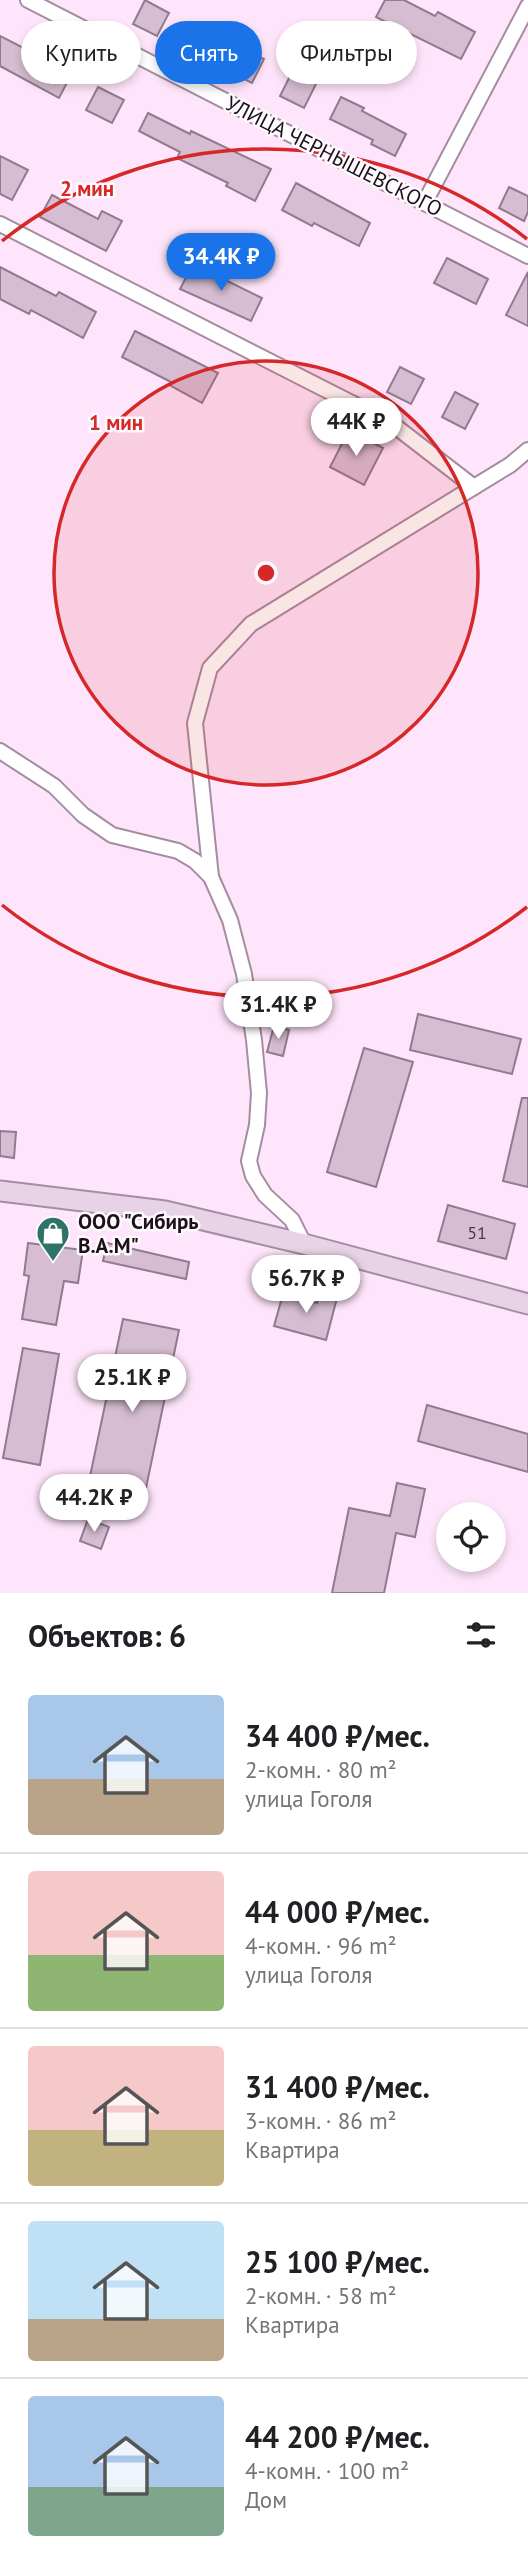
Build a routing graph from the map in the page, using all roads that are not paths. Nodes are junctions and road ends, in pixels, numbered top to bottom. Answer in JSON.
{"nodes":[{"id":1,"x":29,"y":0,"type":"edge"},
{"id":2,"x":528,"y":6,"type":"edge"},
{"id":3,"x":425,"y":202,"type":"junction"},
{"id":4,"x":0,"y":225,"type":"edge"},
{"id":5,"x":528,"y":256,"type":"edge"},
{"id":6,"x":528,"y":450,"type":"edge"},
{"id":7,"x":474,"y":488,"type":"junction"},
{"id":8,"x":0,"y":751,"type":"edge"},
{"id":9,"x":211,"y":877,"type":"junction"},
{"id":10,"x":0,"y":1191,"type":"edge"},
{"id":11,"x":304,"y":1244,"type":"junction"},
{"id":12,"x":528,"y":1304,"type":"edge"}],
"edges":[{"from":1,"to":3,"type":"street","name":"УЛИЦА ЧЕРНЫШЕВСКОГО"},
{"from":2,"to":3,"type":"street"},
{"from":3,"to":5,"type":"street","name":"УЛИЦА ЧЕРНЫШЕВСКОГО"},
{"from":4,"to":7,"type":"street"},
{"from":6,"to":7,"type":"street"},
{"from":7,"to":9,"type":"street"},
{"from":8,"to":9,"type":"street"},
{"from":9,"to":11,"type":"street"},
{"from":10,"to":11,"type":"main road"},
{"from":11,"to":12,"type":"main road"}]}
